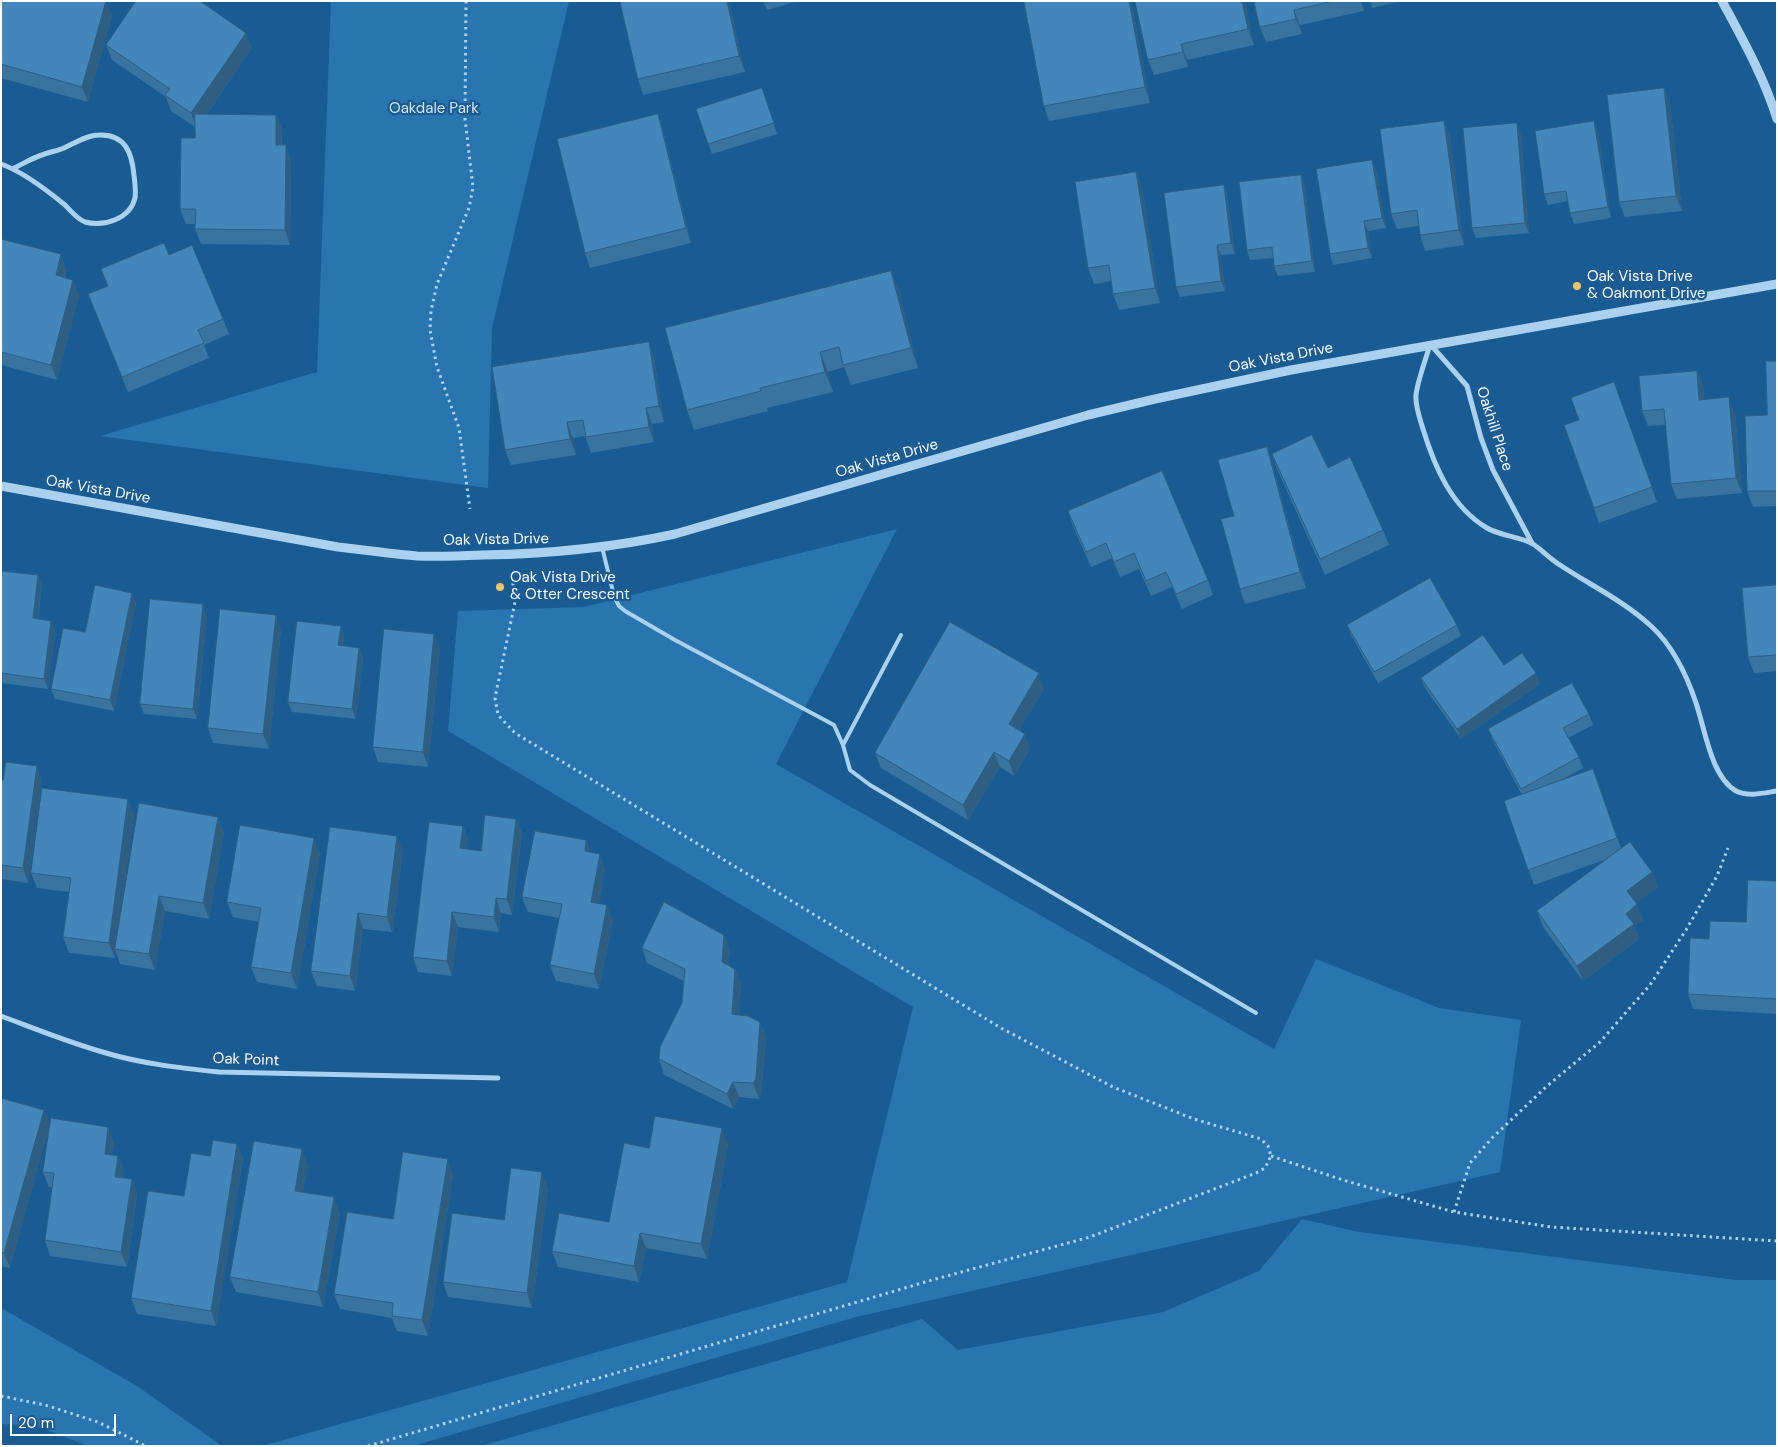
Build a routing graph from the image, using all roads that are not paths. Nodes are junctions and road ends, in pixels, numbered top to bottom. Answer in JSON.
{"nodes":[{"id":1,"x":1722,"y":1,"type":"edge"},
{"id":2,"x":1777,"y":119,"type":"edge"},
{"id":3,"x":1,"y":164,"type":"edge"},
{"id":4,"x":14,"y":168,"type":"junction"},
{"id":5,"x":1777,"y":284,"type":"edge"},
{"id":6,"x":1430,"y":344,"type":"junction"},
{"id":7,"x":1,"y":486,"type":"edge"},
{"id":8,"x":1532,"y":544,"type":"junction"},
{"id":9,"x":602,"y":547,"type":"junction"},
{"id":10,"x":901,"y":635,"type":"dead end"},
{"id":11,"x":843,"y":746,"type":"junction"},
{"id":12,"x":1777,"y":791,"type":"edge"},
{"id":13,"x":1256,"y":1013,"type":"dead end"},
{"id":14,"x":1,"y":1016,"type":"edge"},
{"id":15,"x":498,"y":1078,"type":"dead end"}],
"edges":[{"from":1,"to":2,"type":"street"},
{"from":3,"to":4,"type":"street"},
{"from":4,"to":4,"type":"street"},
{"from":5,"to":6,"type":"street","name":"Oak Vista Drive"},
{"from":6,"to":8,"type":"street","name":"Oakhill Place"},
{"from":6,"to":8,"type":"street","name":"Oakhill Place"},
{"from":6,"to":9,"type":"street","name":"Oak Vista Drive"},
{"from":7,"to":9,"type":"street","name":"Oak Vista Drive"},
{"from":8,"to":12,"type":"street","name":"Oakhill Place"},
{"from":9,"to":11,"type":"lane"},
{"from":10,"to":11,"type":"lane"},
{"from":11,"to":13,"type":"lane"},
{"from":14,"to":15,"type":"street","name":"Oak Point"}]}
